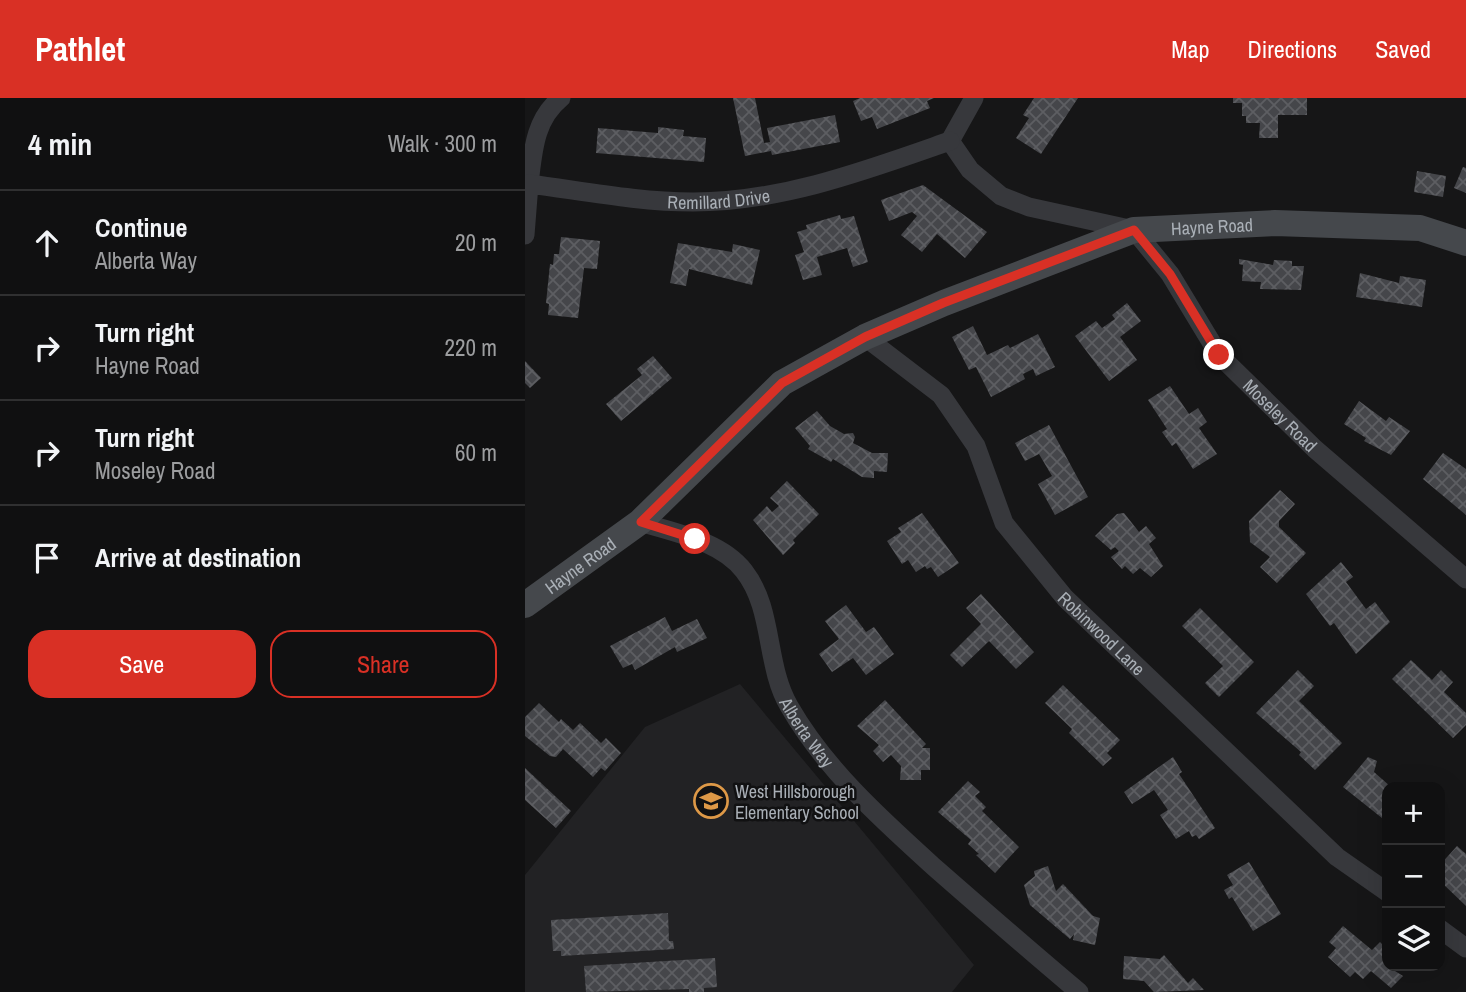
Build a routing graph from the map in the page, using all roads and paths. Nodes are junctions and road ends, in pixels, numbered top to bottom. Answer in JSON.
{"nodes":[{"id":1,"x":561,"y":98,"type":"edge"},
{"id":2,"x":974,"y":98,"type":"edge"},
{"id":3,"x":950,"y":141,"type":"junction"},
{"id":4,"x":529,"y":184,"type":"junction"},
{"id":5,"x":1134,"y":230,"type":"junction"},
{"id":6,"x":525,"y":235,"type":"edge"},
{"id":7,"x":1466,"y":243,"type":"edge"},
{"id":8,"x":865,"y":337,"type":"junction"},
{"id":9,"x":641,"y":522,"type":"junction"},
{"id":10,"x":1466,"y":579,"type":"edge"},
{"id":11,"x":525,"y":605,"type":"edge"},
{"id":12,"x":1382,"y":888,"type":"edge"},
{"id":13,"x":1445,"y":933,"type":"edge"},
{"id":14,"x":1466,"y":948,"type":"edge"},
{"id":15,"x":1079,"y":992,"type":"edge"}],
"edges":[{"from":1,"to":4,"type":"street"},
{"from":2,"to":3,"type":"street"},
{"from":3,"to":4,"type":"street","name":"Remillard Drive"},
{"from":3,"to":5,"type":"street"},
{"from":4,"to":6,"type":"street"},
{"from":5,"to":7,"type":"street","name":"Hayne Road"},
{"from":5,"to":8,"type":"street","name":"Hayne Road"},
{"from":5,"to":10,"type":"street","name":"Moseley Road"},
{"from":8,"to":9,"type":"street","name":"Hayne Road"},
{"from":8,"to":12,"type":"street","name":"Robinwood Lane"},
{"from":9,"to":11,"type":"street","name":"Hayne Road"},
{"from":9,"to":15,"type":"street","name":"Alberta Way"},
{"from":13,"to":14,"type":"street"}]}
